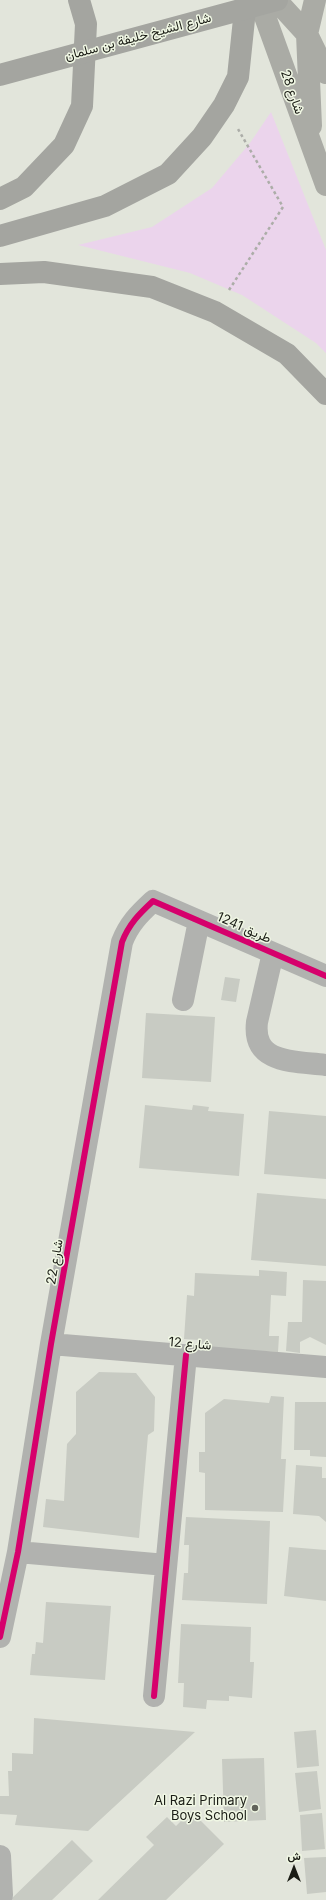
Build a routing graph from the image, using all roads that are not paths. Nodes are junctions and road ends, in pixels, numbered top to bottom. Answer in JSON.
{"nodes":[{"id":1,"x":79,"y":0,"type":"edge"},
{"id":2,"x":246,"y":0,"type":"edge"},
{"id":3,"x":260,"y":0,"type":"edge"},
{"id":4,"x":276,"y":0,"type":"edge"},
{"id":5,"x":315,"y":0,"type":"edge"},
{"id":6,"x":308,"y":34,"type":"junction"},
{"id":7,"x":326,"y":73,"type":"edge"},
{"id":8,"x":0,"y":75,"type":"edge"},
{"id":9,"x":311,"y":146,"type":"junction"},
{"id":10,"x":326,"y":184,"type":"edge"},
{"id":11,"x":0,"y":199,"type":"edge"},
{"id":12,"x":0,"y":236,"type":"edge"},
{"id":13,"x":0,"y":274,"type":"edge"},
{"id":14,"x":326,"y":394,"type":"edge"},
{"id":15,"x":153,"y":901,"type":"joint"},
{"id":16,"x":199,"y":921,"type":"junction"},
{"id":17,"x":273,"y":953,"type":"junction"},
{"id":18,"x":326,"y":976,"type":"edge"},
{"id":19,"x":183,"y":1000,"type":"dead end"},
{"id":20,"x":326,"y":1065,"type":"edge"},
{"id":21,"x":52,"y":1344,"type":"junction"},
{"id":22,"x":186,"y":1355,"type":"junction"},
{"id":23,"x":326,"y":1367,"type":"edge"},
{"id":24,"x":18,"y":1552,"type":"junction"},
{"id":25,"x":166,"y":1565,"type":"junction"},
{"id":26,"x":0,"y":1637,"type":"edge"},
{"id":27,"x":154,"y":1696,"type":"dead end"},
{"id":28,"x":0,"y":1856,"type":"edge"},
{"id":29,"x":2,"y":1895,"type":"dead end"}],
"edges":[{"from":1,"to":11,"type":"highway"},
{"from":2,"to":12,"type":"highway"},
{"from":3,"to":9,"type":"main road","name":"شارع 28"},
{"from":4,"to":6,"type":"main road"},
{"from":4,"to":8,"type":"highway","name":"شارع الشيخ خليفة بن سلمان","bridge":true},
{"from":5,"to":6,"type":"main road"},
{"from":6,"to":7,"type":"main road"},
{"from":6,"to":9,"type":"main road"},
{"from":9,"to":10,"type":"main road","name":"شارع 28"},
{"from":13,"to":14,"type":"highway"},
{"from":15,"to":16,"type":"street","name":"طريق 1241"},
{"from":15,"to":21,"type":"street","name":"شارع 22"},
{"from":16,"to":17,"type":"street","name":"طريق 1241"},
{"from":16,"to":19,"type":"street"},
{"from":17,"to":18,"type":"street","name":"طريق 1241"},
{"from":17,"to":20,"type":"street"},
{"from":21,"to":22,"type":"street","name":"شارع 12"},
{"from":21,"to":24,"type":"street","name":"شارع 22"},
{"from":22,"to":23,"type":"street","name":"شارع 12"},
{"from":22,"to":25,"type":"street"},
{"from":24,"to":25,"type":"street"},
{"from":24,"to":26,"type":"street","name":"شارع 22"},
{"from":25,"to":27,"type":"street"},
{"from":28,"to":29,"type":"street"}]}
